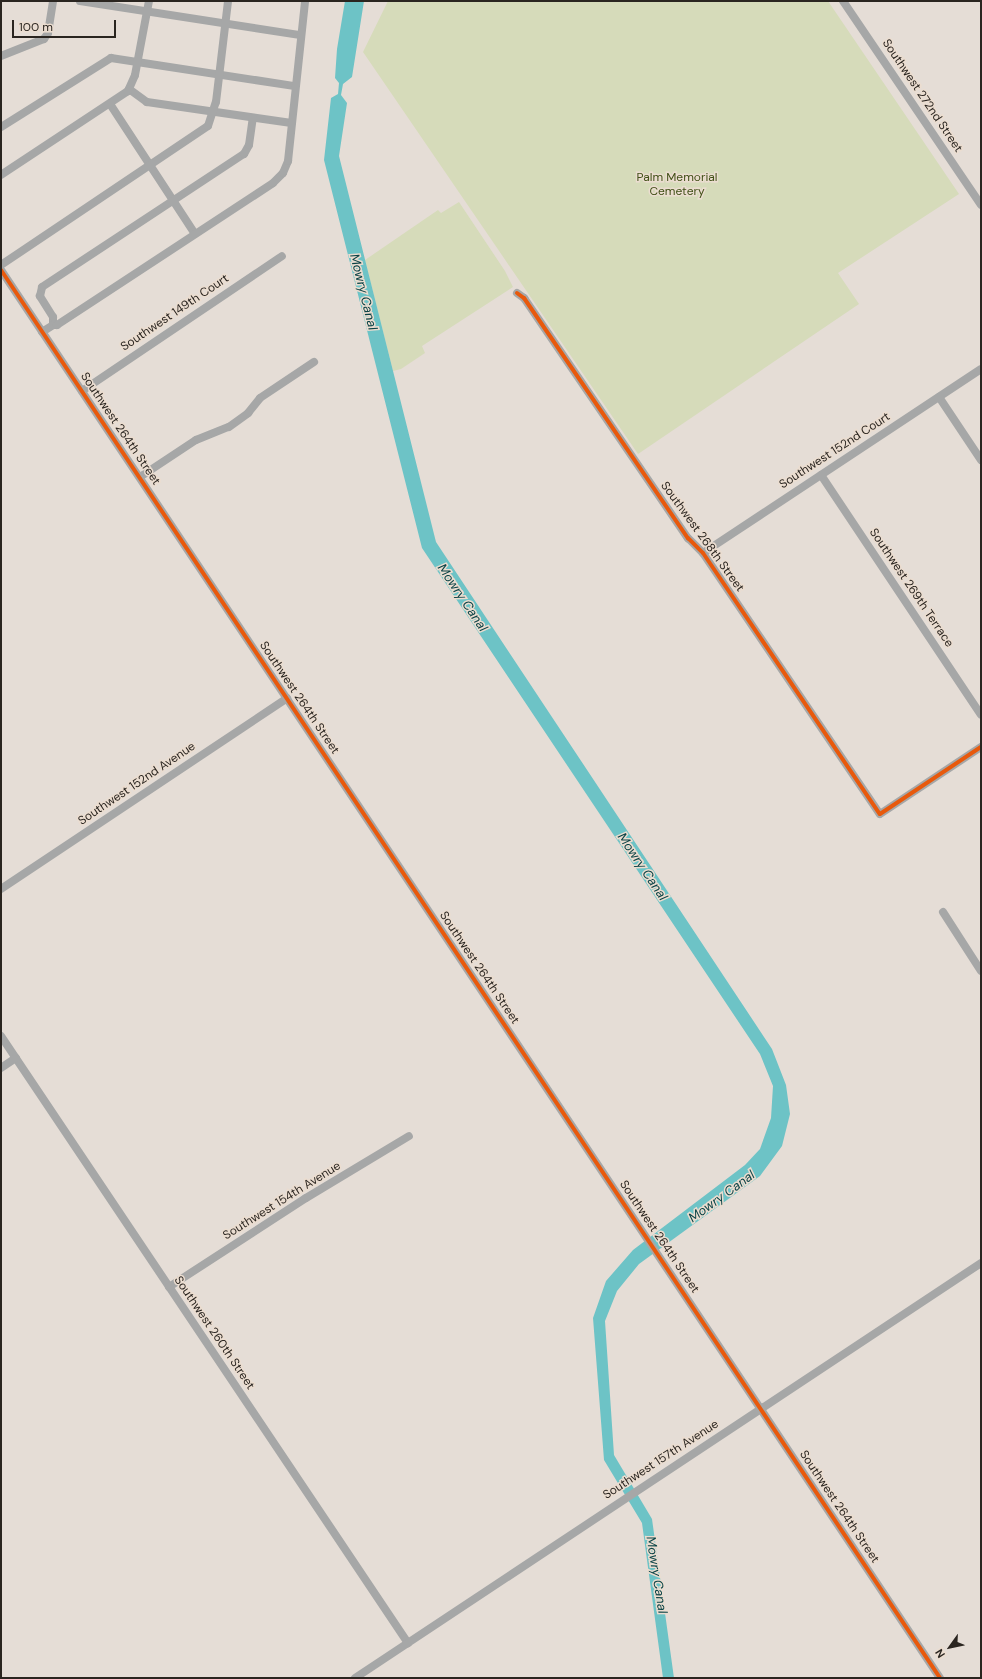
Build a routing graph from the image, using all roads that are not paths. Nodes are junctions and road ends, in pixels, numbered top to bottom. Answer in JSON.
{"nodes":[{"id":1,"x":53,"y":1,"type":"edge"},
{"id":2,"x":80,"y":1,"type":"edge"},
{"id":3,"x":149,"y":1,"type":"edge"},
{"id":4,"x":228,"y":1,"type":"edge"},
{"id":5,"x":305,"y":1,"type":"edge"},
{"id":6,"x":844,"y":1,"type":"edge"},
{"id":7,"x":148,"y":11,"type":"junction"},
{"id":8,"x":225,"y":23,"type":"junction"},
{"id":9,"x":300,"y":35,"type":"junction"},
{"id":10,"x":1,"y":56,"type":"edge"},
{"id":11,"x":137,"y":62,"type":"junction"},
{"id":12,"x":219,"y":74,"type":"junction"},
{"id":13,"x":295,"y":86,"type":"junction"},
{"id":14,"x":129,"y":89,"type":"junction"},
{"id":15,"x":110,"y":104,"type":"junction"},
{"id":16,"x":214,"y":112,"type":"junction"},
{"id":17,"x":253,"y":118,"type":"junction"},
{"id":18,"x":291,"y":123,"type":"junction"},
{"id":19,"x":1,"y":128,"type":"edge"},
{"id":20,"x":150,"y":166,"type":"junction"},
{"id":21,"x":1,"y":175,"type":"edge"},
{"id":22,"x":173,"y":201,"type":"junction"},
{"id":23,"x":981,"y":205,"type":"edge"},
{"id":24,"x":195,"y":234,"type":"junction"},
{"id":25,"x":282,"y":256,"type":"dead end"},
{"id":26,"x":1,"y":264,"type":"edge"},
{"id":27,"x":1,"y":270,"type":"edge"},
{"id":28,"x":518,"y":293,"type":"dead end"},
{"id":29,"x":53,"y":325,"type":"junction"},
{"id":30,"x":42,"y":332,"type":"junction"},
{"id":31,"x":314,"y":362,"type":"dead end"},
{"id":32,"x":981,"y":369,"type":"edge"},
{"id":33,"x":82,"y":391,"type":"junction"},
{"id":34,"x":939,"y":397,"type":"junction"},
{"id":35,"x":981,"y":460,"type":"edge"},
{"id":36,"x":820,"y":475,"type":"junction"},
{"id":37,"x":140,"y":477,"type":"junction"},
{"id":38,"x":703,"y":553,"type":"junction"},
{"id":39,"x":287,"y":698,"type":"junction"},
{"id":40,"x":981,"y":715,"type":"edge"},
{"id":41,"x":981,"y":746,"type":"edge"},
{"id":42,"x":1,"y":889,"type":"edge"},
{"id":43,"x":943,"y":912,"type":"dead end"},
{"id":44,"x":981,"y":971,"type":"edge"},
{"id":45,"x":1,"y":1036,"type":"edge"},
{"id":46,"x":16,"y":1058,"type":"junction"},
{"id":47,"x":1,"y":1068,"type":"edge"},
{"id":48,"x":409,"y":1136,"type":"dead end"},
{"id":49,"x":981,"y":1263,"type":"edge"},
{"id":50,"x":169,"y":1287,"type":"junction"},
{"id":51,"x":761,"y":1408,"type":"junction"},
{"id":52,"x":408,"y":1643,"type":"junction"},
{"id":53,"x":356,"y":1678,"type":"edge"},
{"id":54,"x":940,"y":1678,"type":"edge"}],
"edges":[{"from":1,"to":10,"type":"street"},
{"from":2,"to":7,"type":"street"},
{"from":3,"to":7,"type":"street"},
{"from":4,"to":8,"type":"street"},
{"from":5,"to":9,"type":"street"},
{"from":6,"to":23,"type":"street","name":"Southwest 272nd Street"},
{"from":7,"to":8,"type":"street"},
{"from":7,"to":11,"type":"street"},
{"from":8,"to":9,"type":"street"},
{"from":8,"to":12,"type":"street"},
{"from":9,"to":13,"type":"street"},
{"from":11,"to":12,"type":"street"},
{"from":11,"to":14,"type":"street"},
{"from":11,"to":19,"type":"street"},
{"from":12,"to":13,"type":"street"},
{"from":12,"to":16,"type":"street"},
{"from":13,"to":18,"type":"street"},
{"from":14,"to":15,"type":"street"},
{"from":14,"to":16,"type":"street"},
{"from":15,"to":20,"type":"street"},
{"from":15,"to":21,"type":"street"},
{"from":16,"to":17,"type":"street"},
{"from":16,"to":20,"type":"street"},
{"from":17,"to":18,"type":"street"},
{"from":17,"to":22,"type":"street"},
{"from":18,"to":24,"type":"street"},
{"from":20,"to":22,"type":"street"},
{"from":20,"to":26,"type":"street"},
{"from":22,"to":24,"type":"street"},
{"from":22,"to":29,"type":"street"},
{"from":24,"to":29,"type":"street"},
{"from":25,"to":33,"type":"street","name":"Southwest 149th Court"},
{"from":27,"to":30,"type":"street","name":"Southwest 264th Street"},
{"from":28,"to":38,"type":"street","name":"Southwest 268th Street"},
{"from":29,"to":30,"type":"street"},
{"from":30,"to":33,"type":"street","name":"Southwest 264th Street"},
{"from":31,"to":37,"type":"street"},
{"from":32,"to":34,"type":"street","name":"Southwest 152nd Court"},
{"from":33,"to":37,"type":"street","name":"Southwest 264th Street"},
{"from":34,"to":35,"type":"street"},
{"from":34,"to":36,"type":"street","name":"Southwest 152nd Court"},
{"from":36,"to":38,"type":"street","name":"Southwest 152nd Court"},
{"from":36,"to":40,"type":"street","name":"Southwest 269th Terrace"},
{"from":37,"to":39,"type":"street","name":"Southwest 264th Street"},
{"from":38,"to":41,"type":"street","name":"Southwest 268th Street"},
{"from":39,"to":42,"type":"street","name":"Southwest 152nd Avenue"},
{"from":39,"to":51,"type":"street","name":"Southwest 264th Street"},
{"from":43,"to":44,"type":"street"},
{"from":45,"to":46,"type":"street","name":"Southwest 260th Street"},
{"from":46,"to":47,"type":"street"},
{"from":46,"to":50,"type":"street","name":"Southwest 260th Street"},
{"from":48,"to":50,"type":"street","name":"Southwest 154th Avenue"},
{"from":49,"to":51,"type":"street","name":"Southwest 157th Avenue"},
{"from":50,"to":52,"type":"street","name":"Southwest 260th Street"},
{"from":51,"to":52,"type":"street","name":"Southwest 157th Avenue"},
{"from":51,"to":54,"type":"street","name":"Southwest 264th Street"},
{"from":52,"to":53,"type":"street","name":"Southwest 157th Avenue"}]}
